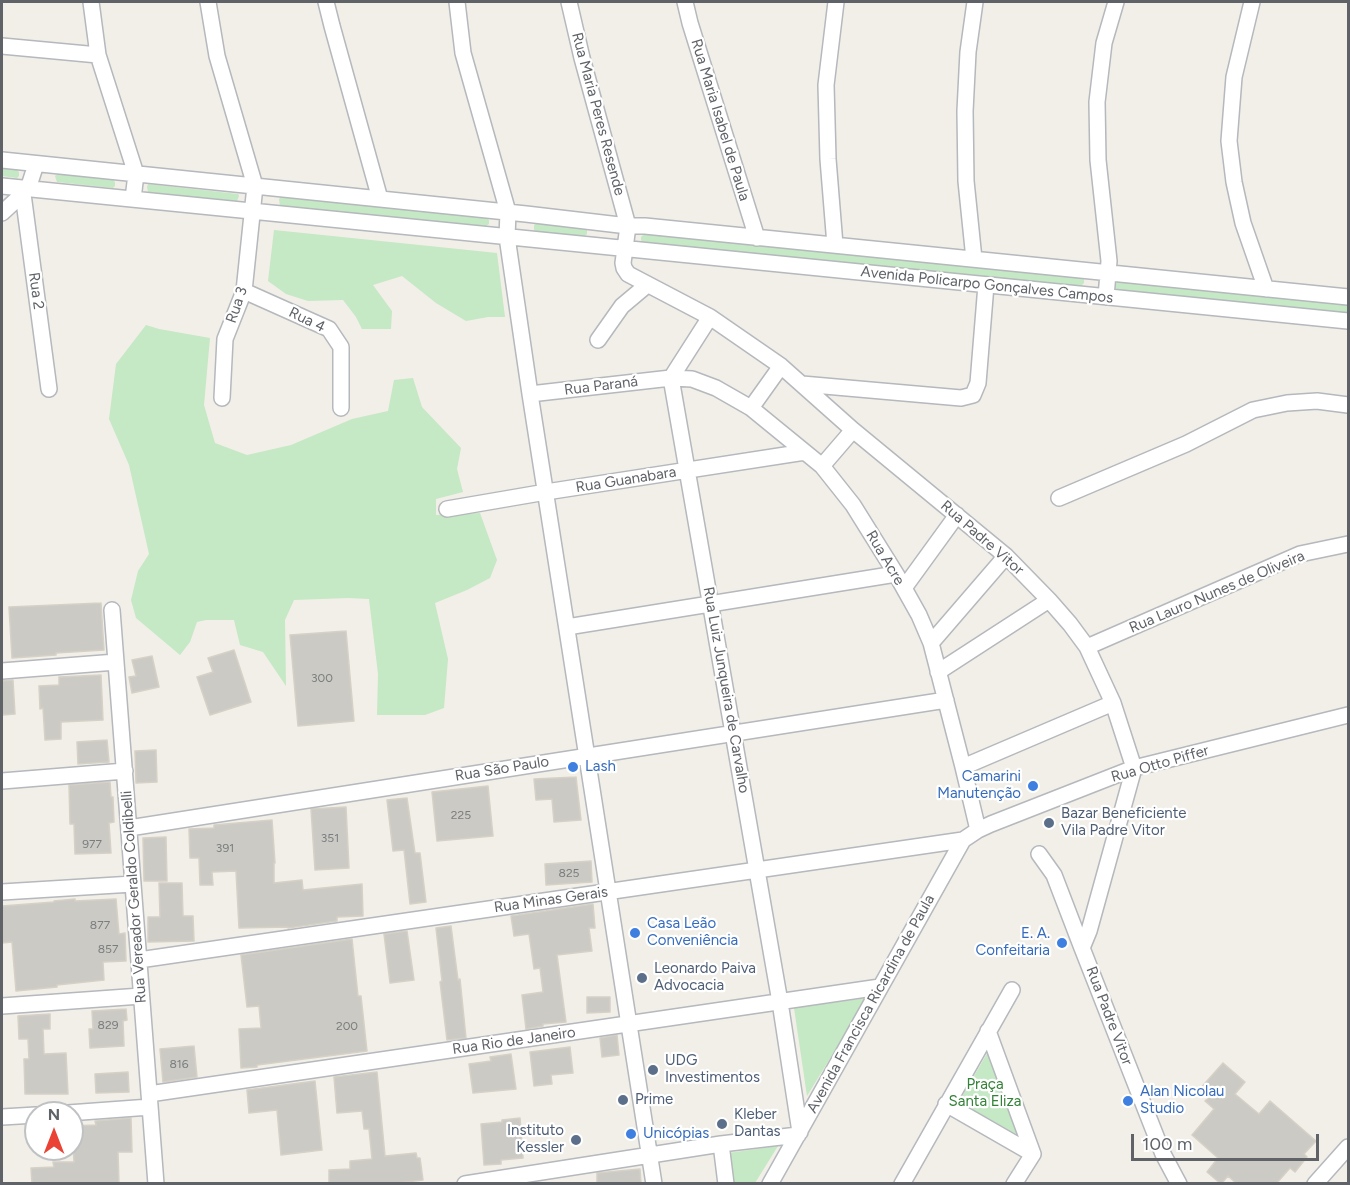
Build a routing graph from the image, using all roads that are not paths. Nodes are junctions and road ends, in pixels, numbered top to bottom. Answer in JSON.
{"nodes":[{"id":1,"x":91,"y":2,"type":"edge"},
{"id":2,"x":208,"y":2,"type":"edge"},
{"id":3,"x":326,"y":2,"type":"edge"},
{"id":4,"x":457,"y":2,"type":"edge"},
{"id":5,"x":569,"y":2,"type":"edge"},
{"id":6,"x":685,"y":2,"type":"edge"},
{"id":7,"x":836,"y":2,"type":"edge"},
{"id":8,"x":975,"y":2,"type":"edge"},
{"id":9,"x":1116,"y":2,"type":"edge"},
{"id":10,"x":1252,"y":2,"type":"edge"},
{"id":11,"x":2,"y":46,"type":"edge"},
{"id":12,"x":98,"y":55,"type":"junction"},
{"id":13,"x":2,"y":160,"type":"edge"},
{"id":14,"x":36,"y":164,"type":"junction"},
{"id":15,"x":136,"y":174,"type":"junction"},
{"id":16,"x":2,"y":186,"type":"edge"},
{"id":17,"x":255,"y":186,"type":"junction"},
{"id":18,"x":26,"y":192,"type":"junction"},
{"id":19,"x":380,"y":199,"type":"junction"},
{"id":20,"x":133,"y":200,"type":"junction"},
{"id":21,"x":253,"y":212,"type":"junction"},
{"id":22,"x":508,"y":212,"type":"junction"},
{"id":23,"x":2,"y":213,"type":"edge"},
{"id":24,"x":628,"y":226,"type":"junction"},
{"id":25,"x":507,"y":237,"type":"junction"},
{"id":26,"x":757,"y":238,"type":"junction"},
{"id":27,"x":835,"y":245,"type":"junction"},
{"id":28,"x":625,"y":249,"type":"junction"},
{"id":29,"x":974,"y":259,"type":"junction"},
{"id":30,"x":1108,"y":273,"type":"junction"},
{"id":31,"x":647,"y":285,"type":"junction"},
{"id":32,"x":986,"y":285,"type":"junction"},
{"id":33,"x":1266,"y":289,"type":"junction"},
{"id":34,"x":244,"y":291,"type":"junction"},
{"id":35,"x":1106,"y":297,"type":"junction"},
{"id":36,"x":1348,"y":297,"type":"edge"},
{"id":37,"x":710,"y":317,"type":"junction"},
{"id":38,"x":1348,"y":321,"type":"edge"},
{"id":39,"x":598,"y":340,"type":"dead end"},
{"id":40,"x":782,"y":366,"type":"junction"},
{"id":41,"x":671,"y":378,"type":"junction"},
{"id":42,"x":802,"y":384,"type":"junction"},
{"id":43,"x":49,"y":389,"type":"dead end"},
{"id":44,"x":530,"y":394,"type":"junction"},
{"id":45,"x":222,"y":398,"type":"dead end"},
{"id":46,"x":1348,"y":405,"type":"edge"},
{"id":47,"x":340,"y":408,"type":"dead end"},
{"id":48,"x":751,"y":408,"type":"junction"},
{"id":49,"x":852,"y":430,"type":"junction"},
{"id":50,"x":805,"y":452,"type":"junction"},
{"id":51,"x":822,"y":466,"type":"junction"},
{"id":52,"x":688,"y":470,"type":"junction"},
{"id":53,"x":546,"y":492,"type":"junction"},
{"id":54,"x":1059,"y":498,"type":"dead end"},
{"id":55,"x":447,"y":509,"type":"dead end"},
{"id":56,"x":957,"y":515,"type":"junction"},
{"id":57,"x":1348,"y":544,"type":"edge"},
{"id":58,"x":1006,"y":556,"type":"junction"},
{"id":59,"x":896,"y":573,"type":"junction"},
{"id":60,"x":904,"y":588,"type":"junction"},
{"id":61,"x":1049,"y":600,"type":"junction"},
{"id":62,"x":711,"y":603,"type":"junction"},
{"id":63,"x":112,"y":610,"type":"dead end"},
{"id":64,"x":567,"y":627,"type":"junction"},
{"id":65,"x":930,"y":643,"type":"junction"},
{"id":66,"x":1087,"y":647,"type":"junction"},
{"id":67,"x":116,"y":662,"type":"junction"},
{"id":68,"x":2,"y":671,"type":"edge"},
{"id":69,"x":938,"y":672,"type":"junction"},
{"id":70,"x":946,"y":699,"type":"junction"},
{"id":71,"x":1113,"y":703,"type":"junction"},
{"id":72,"x":1348,"y":715,"type":"edge"},
{"id":73,"x":734,"y":733,"type":"junction"},
{"id":74,"x":587,"y":756,"type":"junction"},
{"id":75,"x":963,"y":767,"type":"junction"},
{"id":76,"x":1134,"y":768,"type":"junction"},
{"id":77,"x":125,"y":771,"type":"junction"},
{"id":78,"x":2,"y":781,"type":"edge"},
{"id":79,"x":129,"y":828,"type":"junction"},
{"id":80,"x":978,"y":830,"type":"junction"},
{"id":81,"x":963,"y":840,"type":"junction"},
{"id":82,"x":1039,"y":854,"type":"dead end"},
{"id":83,"x":757,"y":870,"type":"junction"},
{"id":84,"x":133,"y":884,"type":"junction"},
{"id":85,"x":608,"y":891,"type":"junction"},
{"id":86,"x":2,"y":892,"type":"edge"},
{"id":87,"x":1082,"y":948,"type":"junction"},
{"id":88,"x":139,"y":960,"type":"junction"},
{"id":89,"x":880,"y":987,"type":"junction"},
{"id":90,"x":1012,"y":990,"type":"dead end"},
{"id":91,"x":141,"y":996,"type":"junction"},
{"id":92,"x":780,"y":1002,"type":"junction"},
{"id":93,"x":2,"y":1006,"type":"edge"},
{"id":94,"x":629,"y":1024,"type":"junction"},
{"id":95,"x":988,"y":1031,"type":"junction"},
{"id":96,"x":149,"y":1101,"type":"junction"},
{"id":97,"x":946,"y":1104,"type":"junction"},
{"id":98,"x":84,"y":1111,"type":"edge"},
{"id":99,"x":24,"y":1116,"type":"edge"},
{"id":100,"x":2,"y":1118,"type":"edge"},
{"id":101,"x":799,"y":1133,"type":"junction"},
{"id":102,"x":721,"y":1144,"type":"junction"},
{"id":103,"x":1348,"y":1147,"type":"edge"},
{"id":104,"x":1033,"y":1154,"type":"junction"},
{"id":105,"x":650,"y":1155,"type":"junction"},
{"id":106,"x":156,"y":1184,"type":"edge"},
{"id":107,"x":465,"y":1184,"type":"edge"},
{"id":108,"x":654,"y":1184,"type":"edge"},
{"id":109,"x":726,"y":1184,"type":"edge"},
{"id":110,"x":770,"y":1184,"type":"edge"},
{"id":111,"x":902,"y":1184,"type":"edge"},
{"id":112,"x":1014,"y":1184,"type":"edge"},
{"id":113,"x":1179,"y":1184,"type":"edge"},
{"id":114,"x":1315,"y":1184,"type":"edge"}],
"edges":[{"from":1,"to":12,"type":"street"},
{"from":2,"to":17,"type":"street"},
{"from":3,"to":19,"type":"street"},
{"from":4,"to":22,"type":"street"},
{"from":5,"to":24,"type":"street","name":"Rua Maria Peres Resende"},
{"from":6,"to":26,"type":"street","name":"Rua Maria Isabel de Paula"},
{"from":7,"to":27,"type":"street"},
{"from":8,"to":29,"type":"street"},
{"from":9,"to":30,"type":"street"},
{"from":10,"to":33,"type":"street"},
{"from":11,"to":12,"type":"street"},
{"from":12,"to":15,"type":"street"},
{"from":13,"to":14,"type":"street","name":"Avenida Policarpo Gonçalves Campos"},
{"from":14,"to":15,"type":"street","name":"Avenida Policarpo Gonçalves Campos"},
{"from":14,"to":18,"type":"street"},
{"from":15,"to":17,"type":"street","name":"Avenida Policarpo Gonçalves Campos"},
{"from":15,"to":20,"type":"street"},
{"from":16,"to":18,"type":"street","name":"Avenida Policarpo Gonçalves Campos"},
{"from":17,"to":19,"type":"street","name":"Avenida Policarpo Gonçalves Campos"},
{"from":17,"to":21,"type":"street","name":"Rua 3"},
{"from":18,"to":20,"type":"street","name":"Avenida Policarpo Gonçalves Campos"},
{"from":18,"to":23,"type":"street"},
{"from":18,"to":43,"type":"street","name":"Rua 2"},
{"from":19,"to":22,"type":"street","name":"Avenida Policarpo Gonçalves Campos"},
{"from":20,"to":21,"type":"street","name":"Avenida Policarpo Gonçalves Campos"},
{"from":21,"to":25,"type":"street","name":"Avenida Policarpo Gonçalves Campos"},
{"from":21,"to":34,"type":"street","name":"Rua 3"},
{"from":22,"to":24,"type":"street","name":"Avenida Policarpo Gonçalves Campos"},
{"from":22,"to":25,"type":"street"},
{"from":24,"to":26,"type":"street","name":"Avenida Policarpo Gonçalves Campos"},
{"from":24,"to":28,"type":"street"},
{"from":25,"to":28,"type":"street","name":"Avenida Policarpo Gonçalves Campos"},
{"from":25,"to":44,"type":"street"},
{"from":26,"to":27,"type":"street","name":"Avenida Policarpo Gonçalves Campos"},
{"from":27,"to":29,"type":"street","name":"Avenida Policarpo Gonçalves Campos"},
{"from":28,"to":31,"type":"street","name":"Rua Padre Vitor"},
{"from":28,"to":32,"type":"street","name":"Avenida Policarpo Gonçalves Campos"},
{"from":29,"to":30,"type":"street","name":"Avenida Policarpo Gonçalves Campos"},
{"from":30,"to":33,"type":"street","name":"Avenida Policarpo Gonçalves Campos"},
{"from":30,"to":35,"type":"street"},
{"from":31,"to":37,"type":"street","name":"Rua Padre Vitor"},
{"from":31,"to":39,"type":"street"},
{"from":32,"to":35,"type":"street","name":"Avenida Policarpo Gonçalves Campos"},
{"from":32,"to":42,"type":"street"},
{"from":33,"to":36,"type":"street","name":"Avenida Policarpo Gonçalves Campos"},
{"from":34,"to":45,"type":"street","name":"Rua 3"},
{"from":34,"to":47,"type":"street","name":"Rua 4"},
{"from":35,"to":38,"type":"street","name":"Avenida Policarpo Gonçalves Campos"},
{"from":37,"to":40,"type":"street","name":"Rua Padre Vitor"},
{"from":37,"to":41,"type":"street"},
{"from":40,"to":42,"type":"street","name":"Rua Padre Vitor"},
{"from":40,"to":48,"type":"street"},
{"from":41,"to":44,"type":"street","name":"Rua Paraná"},
{"from":41,"to":48,"type":"street","name":"Rua Acre"},
{"from":41,"to":52,"type":"street","name":"Rua Luiz Junqueira de Carvalho"},
{"from":42,"to":49,"type":"street","name":"Rua Padre Vitor"},
{"from":44,"to":53,"type":"street"},
{"from":46,"to":54,"type":"street"},
{"from":48,"to":50,"type":"street","name":"Rua Acre"},
{"from":49,"to":51,"type":"street"},
{"from":49,"to":56,"type":"street","name":"Rua Padre Vitor"},
{"from":50,"to":51,"type":"street","name":"Rua Acre"},
{"from":50,"to":52,"type":"street","name":"Rua Guanabara"},
{"from":51,"to":59,"type":"street","name":"Rua Acre"},
{"from":52,"to":53,"type":"street","name":"Rua Guanabara"},
{"from":52,"to":62,"type":"street","name":"Rua Luiz Junqueira de Carvalho"},
{"from":53,"to":55,"type":"street","name":"Rua Guanabara"},
{"from":53,"to":64,"type":"street"},
{"from":56,"to":58,"type":"street","name":"Rua Padre Vitor"},
{"from":56,"to":60,"type":"street"},
{"from":57,"to":66,"type":"street","name":"Rua Lauro Nunes de Oliveira"},
{"from":58,"to":61,"type":"street","name":"Rua Padre Vitor"},
{"from":58,"to":65,"type":"street"},
{"from":59,"to":60,"type":"street","name":"Rua Acre"},
{"from":59,"to":62,"type":"street"},
{"from":60,"to":65,"type":"street","name":"Rua Acre"},
{"from":61,"to":66,"type":"street","name":"Rua Padre Vitor"},
{"from":61,"to":69,"type":"street"},
{"from":62,"to":64,"type":"street"},
{"from":62,"to":73,"type":"street","name":"Rua Luiz Junqueira de Carvalho"},
{"from":63,"to":67,"type":"street","name":"Rua Vereador Geraldo Coldibelli"},
{"from":64,"to":74,"type":"street"},
{"from":65,"to":69,"type":"street","name":"Rua Acre"},
{"from":66,"to":71,"type":"street","name":"Rua Padre Vitor"},
{"from":67,"to":68,"type":"street"},
{"from":67,"to":77,"type":"street","name":"Rua Vereador Geraldo Coldibelli"},
{"from":69,"to":70,"type":"street","name":"Rua Acre"},
{"from":70,"to":73,"type":"street","name":"Rua São Paulo"},
{"from":70,"to":75,"type":"street","name":"Rua Acre"},
{"from":71,"to":75,"type":"street"},
{"from":71,"to":76,"type":"street","name":"Rua Padre Vitor"},
{"from":72,"to":76,"type":"street","name":"Rua Otto Piffer"},
{"from":73,"to":74,"type":"street","name":"Rua São Paulo"},
{"from":73,"to":83,"type":"street","name":"Rua Luiz Junqueira de Carvalho"},
{"from":74,"to":79,"type":"street","name":"Rua São Paulo"},
{"from":74,"to":85,"type":"street"},
{"from":75,"to":80,"type":"street","name":"Rua Acre"},
{"from":76,"to":80,"type":"street","name":"Rua Otto Piffer"},
{"from":76,"to":87,"type":"street","name":"Rua Padre Vitor"},
{"from":77,"to":78,"type":"street"},
{"from":77,"to":79,"type":"street","name":"Rua Vereador Geraldo Coldibelli"},
{"from":79,"to":84,"type":"street","name":"Rua Vereador Geraldo Coldibelli"},
{"from":80,"to":81,"type":"street","name":"Avenida Francisca Ricardina de Paula"},
{"from":81,"to":83,"type":"street","name":"Rua Minas Gerais"},
{"from":81,"to":89,"type":"street","name":"Avenida Francisca Ricardina de Paula"},
{"from":82,"to":87,"type":"street","name":"Rua Padre Vitor"},
{"from":83,"to":85,"type":"street","name":"Rua Minas Gerais"},
{"from":83,"to":92,"type":"street","name":"Rua Luiz Junqueira de Carvalho"},
{"from":84,"to":86,"type":"street"},
{"from":84,"to":88,"type":"street","name":"Rua Vereador Geraldo Coldibelli"},
{"from":85,"to":88,"type":"street","name":"Rua Minas Gerais"},
{"from":85,"to":94,"type":"street"},
{"from":87,"to":113,"type":"street","name":"Rua Padre Vitor"},
{"from":88,"to":91,"type":"street","name":"Rua Vereador Geraldo Coldibelli"},
{"from":89,"to":92,"type":"street","name":"Rua Rio de Janeiro"},
{"from":89,"to":101,"type":"street","name":"Avenida Francisca Ricardina de Paula"},
{"from":90,"to":95,"type":"street"},
{"from":91,"to":93,"type":"street"},
{"from":91,"to":96,"type":"street","name":"Rua Vereador Geraldo Coldibelli"},
{"from":92,"to":94,"type":"street","name":"Rua Rio de Janeiro"},
{"from":92,"to":101,"type":"street","name":"Rua Luiz Junqueira de Carvalho"},
{"from":94,"to":96,"type":"street","name":"Rua Rio de Janeiro"},
{"from":94,"to":105,"type":"street"},
{"from":95,"to":97,"type":"street"},
{"from":95,"to":104,"type":"street"},
{"from":96,"to":98,"type":"street","name":"Rua Rio de Janeiro"},
{"from":96,"to":106,"type":"street","name":"Rua Vereador Geraldo Coldibelli"},
{"from":97,"to":104,"type":"street"},
{"from":97,"to":111,"type":"street"},
{"from":99,"to":100,"type":"street"},
{"from":101,"to":102,"type":"street"},
{"from":101,"to":110,"type":"street","name":"Avenida Francisca Ricardina de Paula"},
{"from":102,"to":105,"type":"street"},
{"from":102,"to":109,"type":"street"},
{"from":103,"to":114,"type":"street"},
{"from":104,"to":112,"type":"street"},
{"from":105,"to":107,"type":"street"},
{"from":105,"to":108,"type":"street"}]}
